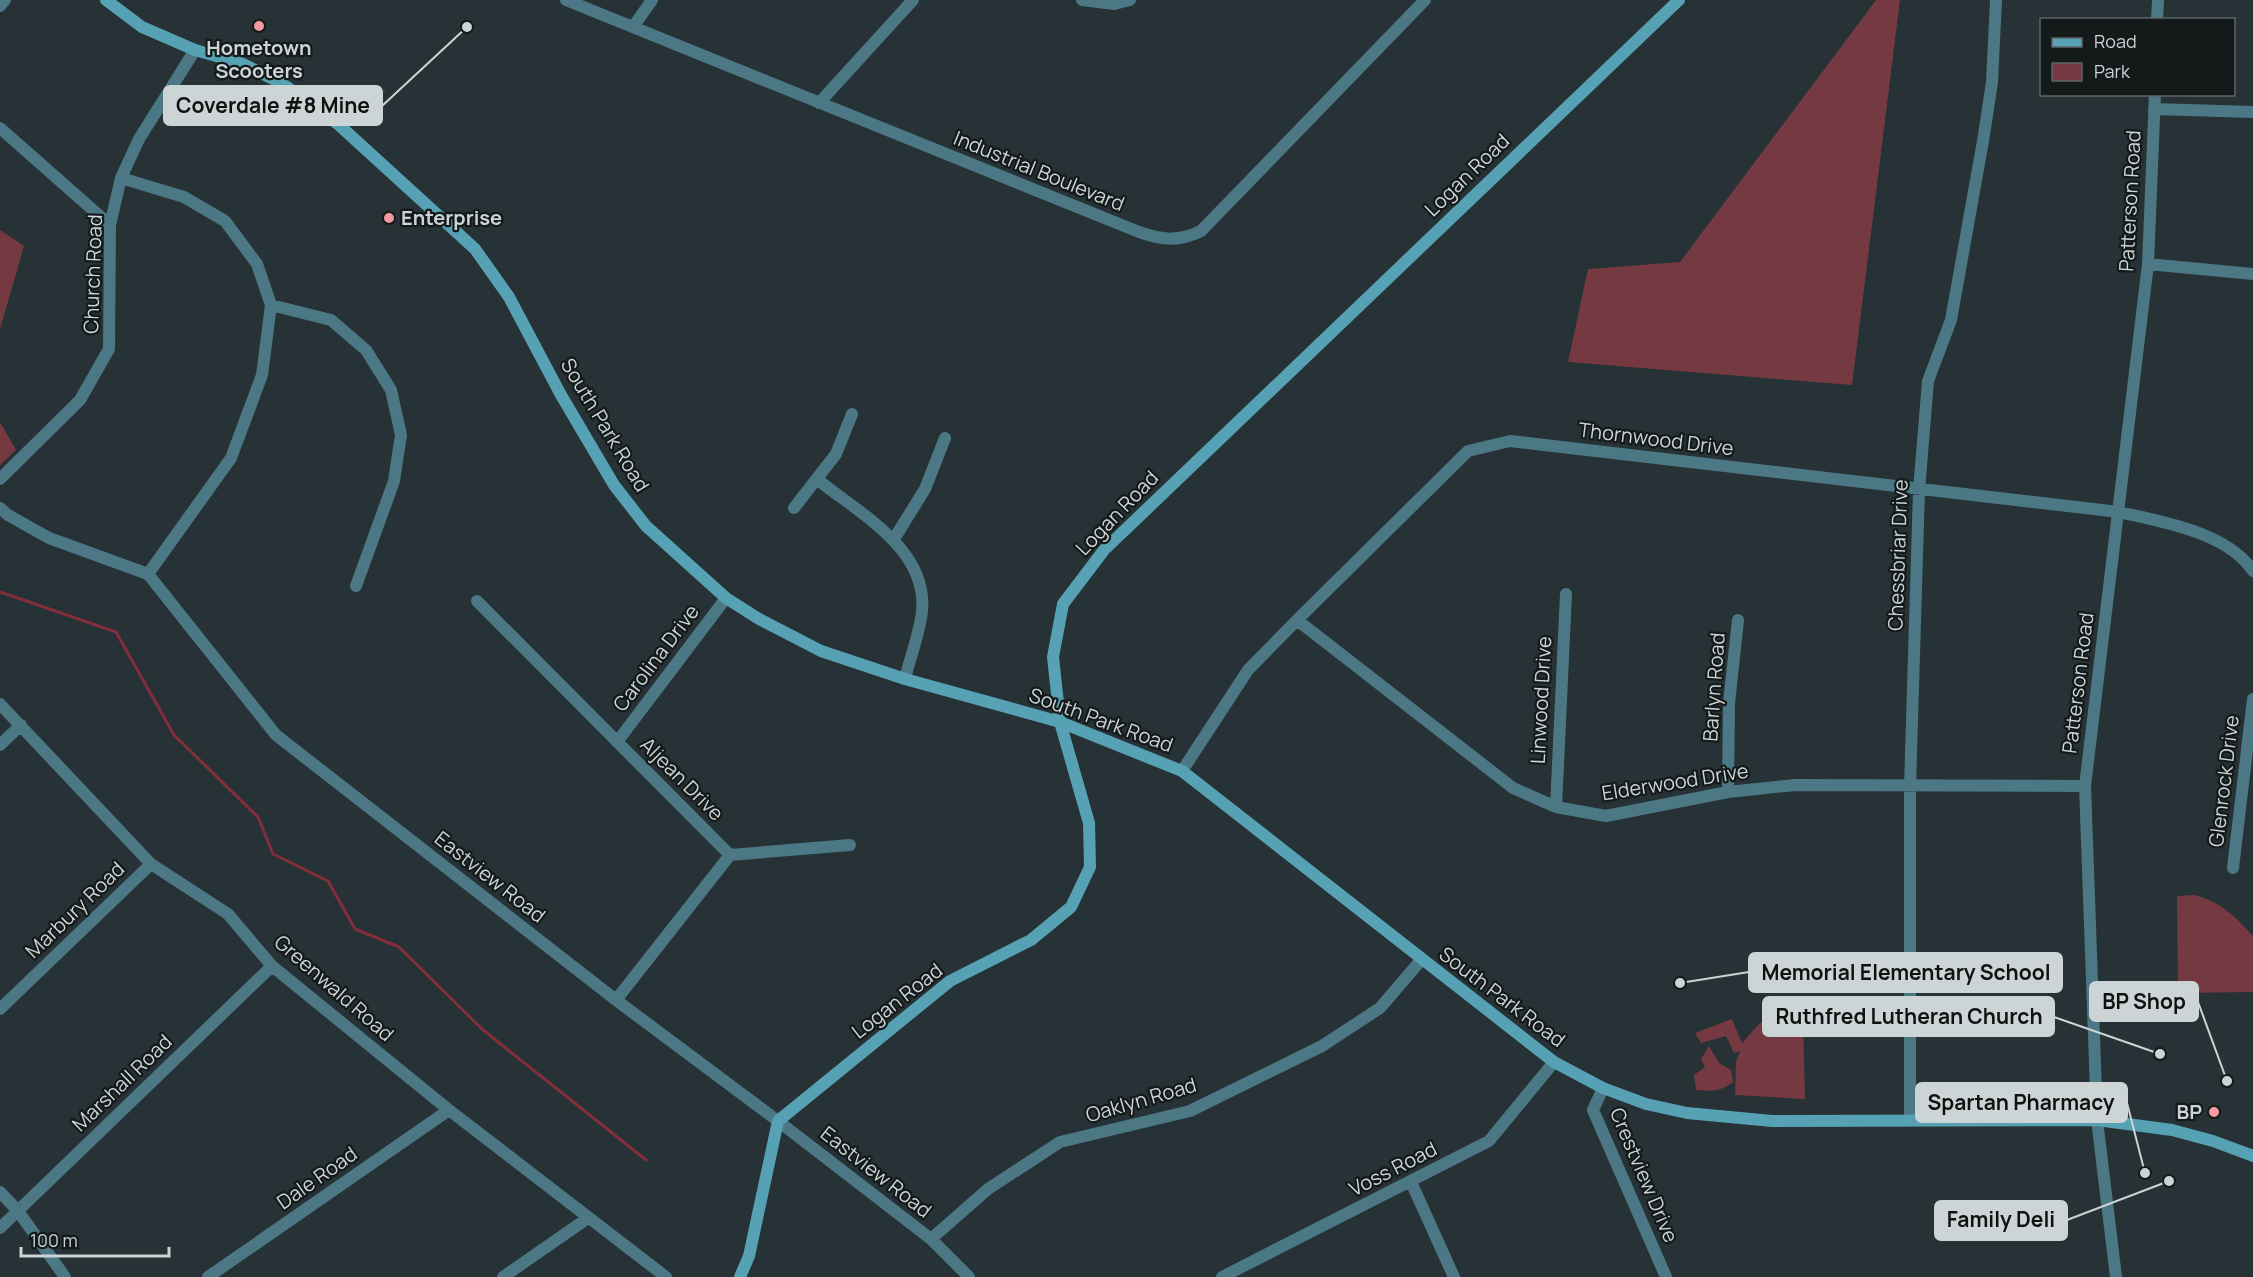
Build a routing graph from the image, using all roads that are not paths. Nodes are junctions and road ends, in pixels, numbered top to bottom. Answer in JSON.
{"nodes":[{"id":1,"x":5,"y":0,"type":"edge"},
{"id":2,"x":106,"y":0,"type":"edge"},
{"id":3,"x":566,"y":0,"type":"edge"},
{"id":4,"x":652,"y":0,"type":"edge"},
{"id":5,"x":913,"y":0,"type":"edge"},
{"id":6,"x":1082,"y":0,"type":"edge"},
{"id":7,"x":1130,"y":0,"type":"edge"},
{"id":8,"x":1425,"y":0,"type":"edge"},
{"id":9,"x":1679,"y":0,"type":"edge"},
{"id":10,"x":1996,"y":0,"type":"edge"},
{"id":11,"x":2158,"y":0,"type":"edge"},
{"id":12,"x":0,"y":6,"type":"edge"},
{"id":13,"x":2157,"y":18,"type":"edge"},
{"id":14,"x":633,"y":27,"type":"junction"},
{"id":15,"x":195,"y":50,"type":"junction"},
{"id":16,"x":2155,"y":96,"type":"edge"},
{"id":17,"x":819,"y":103,"type":"junction"},
{"id":18,"x":2154,"y":109,"type":"junction"},
{"id":19,"x":2253,"y":112,"type":"edge"},
{"id":20,"x":0,"y":128,"type":"edge"},
{"id":21,"x":122,"y":178,"type":"junction"},
{"id":22,"x":110,"y":225,"type":"junction"},
{"id":23,"x":2148,"y":264,"type":"junction"},
{"id":24,"x":2253,"y":274,"type":"edge"},
{"id":25,"x":271,"y":305,"type":"junction"},
{"id":26,"x":852,"y":414,"type":"dead end"},
{"id":27,"x":945,"y":438,"type":"dead end"},
{"id":28,"x":0,"y":479,"type":"edge"},
{"id":29,"x":818,"y":480,"type":"junction"},
{"id":30,"x":1919,"y":490,"type":"junction"},
{"id":31,"x":0,"y":508,"type":"edge"},
{"id":32,"x":794,"y":508,"type":"dead end"},
{"id":33,"x":2119,"y":512,"type":"junction"},
{"id":34,"x":894,"y":539,"type":"junction"},
{"id":35,"x":2253,"y":571,"type":"edge"},
{"id":36,"x":148,"y":574,"type":"junction"},
{"id":37,"x":356,"y":586,"type":"dead end"},
{"id":38,"x":1566,"y":594,"type":"dead end"},
{"id":39,"x":726,"y":598,"type":"junction"},
{"id":40,"x":477,"y":601,"type":"dead end"},
{"id":41,"x":1297,"y":620,"type":"junction"},
{"id":42,"x":1738,"y":620,"type":"dead end"},
{"id":43,"x":905,"y":679,"type":"junction"},
{"id":44,"x":2253,"y":699,"type":"edge"},
{"id":45,"x":0,"y":704,"type":"edge"},
{"id":46,"x":1060,"y":722,"type":"junction"},
{"id":47,"x":21,"y":725,"type":"junction"},
{"id":48,"x":617,"y":742,"type":"junction"},
{"id":49,"x":0,"y":745,"type":"edge"},
{"id":50,"x":1182,"y":771,"type":"junction"},
{"id":51,"x":2085,"y":786,"type":"junction"},
{"id":52,"x":1910,"y":787,"type":"junction"},
{"id":53,"x":1728,"y":792,"type":"junction"},
{"id":54,"x":1556,"y":807,"type":"junction"},
{"id":55,"x":850,"y":845,"type":"dead end"},
{"id":56,"x":730,"y":855,"type":"junction"},
{"id":57,"x":151,"y":864,"type":"junction"},
{"id":58,"x":2233,"y":867,"type":"dead end"},
{"id":59,"x":1421,"y":960,"type":"junction"},
{"id":60,"x":272,"y":966,"type":"junction"},
{"id":61,"x":616,"y":1000,"type":"junction"},
{"id":62,"x":0,"y":1009,"type":"edge"},
{"id":63,"x":1554,"y":1062,"type":"junction"},
{"id":64,"x":1603,"y":1088,"type":"junction"},
{"id":65,"x":449,"y":1110,"type":"junction"},
{"id":66,"x":1910,"y":1120,"type":"junction"},
{"id":67,"x":2097,"y":1120,"type":"junction"},
{"id":68,"x":778,"y":1121,"type":"junction"},
{"id":69,"x":2253,"y":1156,"type":"edge"},
{"id":70,"x":1411,"y":1182,"type":"junction"},
{"id":71,"x":0,"y":1192,"type":"edge"},
{"id":72,"x":18,"y":1211,"type":"junction"},
{"id":73,"x":588,"y":1218,"type":"junction"},
{"id":74,"x":0,"y":1228,"type":"edge"},
{"id":75,"x":931,"y":1239,"type":"junction"},
{"id":76,"x":64,"y":1277,"type":"edge"},
{"id":77,"x":208,"y":1277,"type":"edge"},
{"id":78,"x":504,"y":1277,"type":"edge"},
{"id":79,"x":666,"y":1277,"type":"edge"},
{"id":80,"x":740,"y":1277,"type":"edge"},
{"id":81,"x":969,"y":1277,"type":"edge"},
{"id":82,"x":1222,"y":1277,"type":"edge"},
{"id":83,"x":1454,"y":1277,"type":"edge"},
{"id":84,"x":1666,"y":1277,"type":"edge"},
{"id":85,"x":2116,"y":1277,"type":"edge"}],
"edges":[{"from":1,"to":12,"type":"street"},
{"from":2,"to":15,"type":"main road","name":"South Park Road"},
{"from":3,"to":14,"type":"street","name":"Industrial Boulevard"},
{"from":4,"to":14,"type":"street"},
{"from":5,"to":17,"type":"street"},
{"from":6,"to":7,"type":"street"},
{"from":8,"to":17,"type":"street","name":"Industrial Boulevard"},
{"from":9,"to":46,"type":"main road","name":"Logan Road"},
{"from":10,"to":30,"type":"street","name":"Chessbriar Drive"},
{"from":11,"to":13,"type":"street"},
{"from":14,"to":17,"type":"street","name":"Industrial Boulevard"},
{"from":15,"to":21,"type":"street","name":"Church Road"},
{"from":15,"to":39,"type":"main road","name":"South Park Road"},
{"from":16,"to":18,"type":"street","name":"Patterson Road"},
{"from":18,"to":19,"type":"street"},
{"from":18,"to":23,"type":"street","name":"Patterson Road"},
{"from":20,"to":22,"type":"street"},
{"from":21,"to":22,"type":"street","name":"Church Road"},
{"from":21,"to":25,"type":"street"},
{"from":22,"to":28,"type":"street","name":"Church Road"},
{"from":23,"to":24,"type":"street"},
{"from":23,"to":33,"type":"street","name":"Patterson Road"},
{"from":25,"to":36,"type":"street"},
{"from":25,"to":37,"type":"street"},
{"from":26,"to":29,"type":"street"},
{"from":27,"to":34,"type":"street"},
{"from":29,"to":32,"type":"street"},
{"from":29,"to":34,"type":"street"},
{"from":30,"to":33,"type":"street","name":"Thornwood Drive"},
{"from":30,"to":41,"type":"street","name":"Thornwood Drive"},
{"from":30,"to":52,"type":"street","name":"Chessbriar Drive"},
{"from":31,"to":36,"type":"street"},
{"from":33,"to":35,"type":"street","name":"Thornwood Drive"},
{"from":33,"to":51,"type":"street","name":"Patterson Road"},
{"from":34,"to":43,"type":"street"},
{"from":36,"to":61,"type":"street","name":"Eastview Road"},
{"from":38,"to":54,"type":"street","name":"Linwood Drive"},
{"from":39,"to":43,"type":"main road","name":"South Park Road"},
{"from":39,"to":48,"type":"street","name":"Carolina Drive"},
{"from":40,"to":48,"type":"street","name":"Aljean Drive"},
{"from":41,"to":50,"type":"street","name":"Thornwood Drive"},
{"from":41,"to":54,"type":"street","name":"Elderwood Drive"},
{"from":42,"to":53,"type":"street","name":"Barlyn Road"},
{"from":43,"to":46,"type":"main road","name":"South Park Road"},
{"from":44,"to":58,"type":"street","name":"Glenrock Drive"},
{"from":45,"to":47,"type":"street","name":"Greenwald Road"},
{"from":46,"to":50,"type":"main road","name":"South Park Road"},
{"from":46,"to":68,"type":"main road","name":"Logan Road"},
{"from":47,"to":49,"type":"street"},
{"from":47,"to":57,"type":"street","name":"Greenwald Road"},
{"from":48,"to":56,"type":"street","name":"Aljean Drive"},
{"from":50,"to":59,"type":"main road","name":"South Park Road"},
{"from":51,"to":52,"type":"street","name":"Elderwood Drive"},
{"from":51,"to":67,"type":"street","name":"Patterson Road"},
{"from":52,"to":53,"type":"street","name":"Elderwood Drive"},
{"from":52,"to":66,"type":"street","name":"Chessbriar Drive"},
{"from":53,"to":54,"type":"street","name":"Elderwood Drive"},
{"from":55,"to":56,"type":"street"},
{"from":56,"to":61,"type":"street"},
{"from":57,"to":60,"type":"street","name":"Greenwald Road"},
{"from":57,"to":62,"type":"street","name":"Marbury Road"},
{"from":59,"to":63,"type":"main road","name":"South Park Road"},
{"from":59,"to":75,"type":"street","name":"Oaklyn Road"},
{"from":60,"to":65,"type":"street","name":"Greenwald Road"},
{"from":60,"to":72,"type":"street","name":"Marshall Road"},
{"from":61,"to":68,"type":"street","name":"Eastview Road"},
{"from":63,"to":64,"type":"main road","name":"South Park Road"},
{"from":63,"to":70,"type":"street","name":"Voss Road"},
{"from":64,"to":66,"type":"main road","name":"South Park Road"},
{"from":64,"to":84,"type":"street","name":"Crestview Drive"},
{"from":65,"to":73,"type":"street","name":"Greenwald Road"},
{"from":65,"to":77,"type":"street","name":"Dale Road"},
{"from":66,"to":67,"type":"main road","name":"South Park Road"},
{"from":67,"to":69,"type":"main road","name":"South Park Road"},
{"from":67,"to":85,"type":"street","name":"Patterson Road"},
{"from":68,"to":75,"type":"street","name":"Eastview Road"},
{"from":68,"to":80,"type":"main road"},
{"from":70,"to":82,"type":"street","name":"Voss Road"},
{"from":70,"to":83,"type":"street"},
{"from":71,"to":72,"type":"street"},
{"from":72,"to":74,"type":"street","name":"Marshall Road"},
{"from":72,"to":76,"type":"street"},
{"from":73,"to":78,"type":"street"},
{"from":73,"to":79,"type":"street","name":"Greenwald Road"},
{"from":75,"to":81,"type":"street","name":"Eastview Road"}]}
